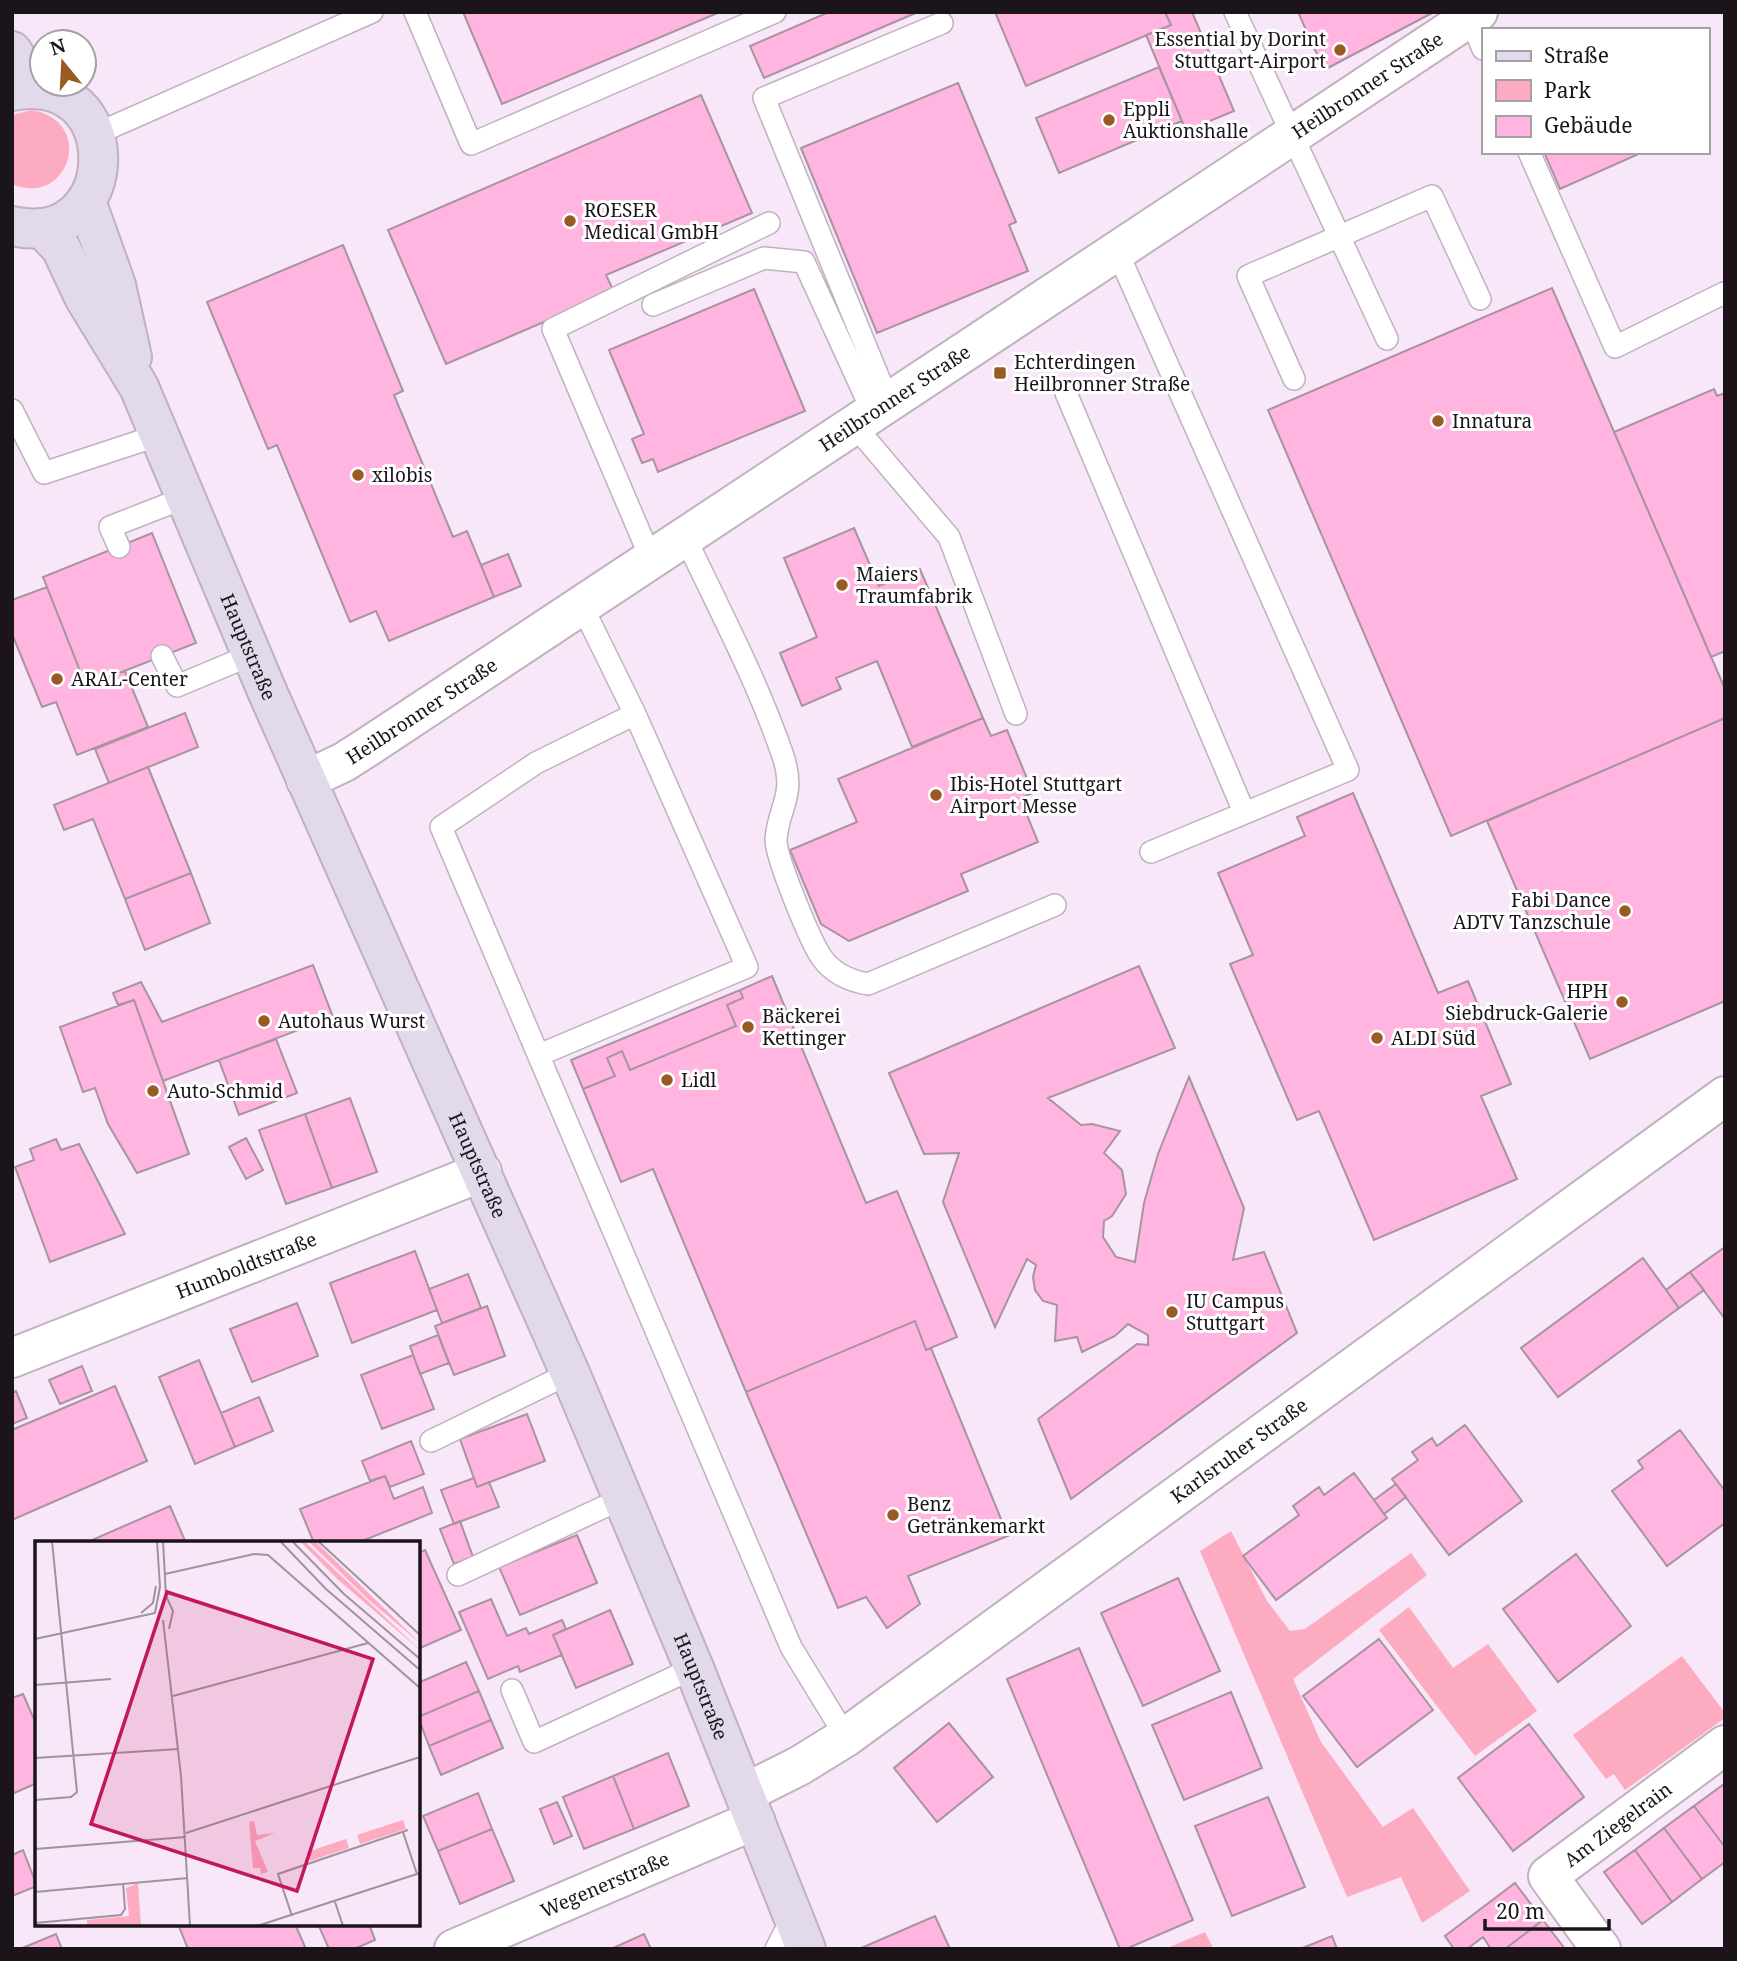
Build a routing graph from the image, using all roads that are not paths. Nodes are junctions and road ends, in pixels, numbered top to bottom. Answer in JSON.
{"nodes":[{"id":1,"x":372,"y":12,"type":"edge"},
{"id":2,"x":415,"y":12,"type":"edge"},
{"id":3,"x":775,"y":12,"type":"edge"},
{"id":4,"x":1235,"y":12,"type":"edge"},
{"id":5,"x":942,"y":23,"type":"dead end"},
{"id":6,"x":1477,"y":26,"type":"edge"},
{"id":7,"x":12,"y":51,"type":"edge"},
{"id":8,"x":24,"y":89,"type":"edge"},
{"id":9,"x":96,"y":134,"type":"junction"},
{"id":10,"x":1292,"y":136,"type":"junction"},
{"id":11,"x":1530,"y":154,"type":"edge"},
{"id":12,"x":86,"y":201,"type":"junction"},
{"id":13,"x":769,"y":223,"type":"dead end"},
{"id":14,"x":27,"y":227,"type":"edge"},
{"id":15,"x":1339,"y":237,"type":"junction"},
{"id":16,"x":1117,"y":251,"type":"junction"},
{"id":17,"x":1724,"y":293,"type":"edge"},
{"id":18,"x":1480,"y":299,"type":"dead end"},
{"id":19,"x":653,"y":305,"type":"dead end"},
{"id":20,"x":1387,"y":339,"type":"dead end"},
{"id":21,"x":1294,"y":379,"type":"dead end"},
{"id":22,"x":139,"y":387,"type":"junction"},
{"id":23,"x":1066,"y":393,"type":"dead end"},
{"id":24,"x":12,"y":410,"type":"edge"},
{"id":25,"x":872,"y":414,"type":"junction"},
{"id":26,"x":159,"y":435,"type":"junction"},
{"id":27,"x":184,"y":498,"type":"junction"},
{"id":28,"x":685,"y":537,"type":"junction"},
{"id":29,"x":119,"y":547,"type":"dead end"},
{"id":30,"x":651,"y":559,"type":"junction"},
{"id":31,"x":582,"y":606,"type":"junction"},
{"id":32,"x":251,"y":654,"type":"junction"},
{"id":33,"x":162,"y":656,"type":"dead end"},
{"id":34,"x":635,"y":714,"type":"junction"},
{"id":35,"x":1016,"y":714,"type":"dead end"},
{"id":36,"x":306,"y":779,"type":"junction"},
{"id":37,"x":1244,"y":812,"type":"junction"},
{"id":38,"x":1151,"y":852,"type":"dead end"},
{"id":39,"x":1055,"y":905,"type":"dead end"},
{"id":40,"x":539,"y":1055,"type":"junction"},
{"id":41,"x":1725,"y":1096,"type":"edge"},
{"id":42,"x":482,"y":1172,"type":"junction"},
{"id":43,"x":12,"y":1358,"type":"edge"},
{"id":44,"x":570,"y":1373,"type":"junction"},
{"id":45,"x":431,"y":1441,"type":"dead end"},
{"id":46,"x":623,"y":1498,"type":"junction"},
{"id":47,"x":458,"y":1575,"type":"dead end"},
{"id":48,"x":694,"y":1668,"type":"junction"},
{"id":49,"x":512,"y":1690,"type":"dead end"},
{"id":50,"x":846,"y":1737,"type":"junction"},
{"id":51,"x":1725,"y":1745,"type":"edge"},
{"id":52,"x":750,"y":1806,"type":"junction"},
{"id":53,"x":791,"y":1938,"type":"edge"},
{"id":54,"x":454,"y":1949,"type":"edge"},
{"id":55,"x":1601,"y":1949,"type":"edge"}],
"edges":[{"from":1,"to":9,"type":"lane"},
{"from":2,"to":3,"type":"lane"},
{"from":4,"to":10,"type":"lane"},
{"from":5,"to":25,"type":"lane"},
{"from":6,"to":10,"type":"street","name":"Heilbronner Straße"},
{"from":7,"to":8,"type":"main road"},
{"from":8,"to":9,"type":"main road"},
{"from":9,"to":12,"type":"main road"},
{"from":10,"to":15,"type":"lane"},
{"from":10,"to":16,"type":"street","name":"Heilbronner Straße"},
{"from":11,"to":17,"type":"lane"},
{"from":12,"to":14,"type":"main road"},
{"from":12,"to":22,"type":"main road","name":"Hauptstraße"},
{"from":13,"to":30,"type":"lane"},
{"from":14,"to":22,"type":"main road","name":"Hauptstraße"},
{"from":15,"to":18,"type":"lane"},
{"from":15,"to":20,"type":"lane"},
{"from":15,"to":21,"type":"lane"},
{"from":16,"to":25,"type":"street","name":"Heilbronner Straße"},
{"from":16,"to":37,"type":"lane"},
{"from":19,"to":25,"type":"lane"},
{"from":22,"to":26,"type":"main road","name":"Hauptstraße"},
{"from":23,"to":37,"type":"lane"},
{"from":24,"to":26,"type":"lane"},
{"from":25,"to":28,"type":"street","name":"Heilbronner Straße"},
{"from":25,"to":35,"type":"lane"},
{"from":26,"to":27,"type":"main road","name":"Hauptstraße"},
{"from":27,"to":29,"type":"lane"},
{"from":27,"to":32,"type":"main road","name":"Hauptstraße"},
{"from":28,"to":30,"type":"street","name":"Heilbronner Straße"},
{"from":28,"to":39,"type":"lane"},
{"from":30,"to":31,"type":"street","name":"Heilbronner Straße"},
{"from":31,"to":34,"type":"lane"},
{"from":31,"to":36,"type":"street","name":"Heilbronner Straße"},
{"from":32,"to":33,"type":"lane"},
{"from":32,"to":36,"type":"main road","name":"Hauptstraße"},
{"from":34,"to":40,"type":"lane"},
{"from":34,"to":40,"type":"lane"},
{"from":36,"to":42,"type":"main road","name":"Hauptstraße"},
{"from":37,"to":38,"type":"lane"},
{"from":40,"to":50,"type":"lane"},
{"from":41,"to":50,"type":"street","name":"Karlsruher Straße"},
{"from":42,"to":43,"type":"street","name":"Humboldtstraße"},
{"from":42,"to":44,"type":"main road","name":"Hauptstraße"},
{"from":44,"to":45,"type":"lane"},
{"from":44,"to":46,"type":"main road","name":"Hauptstraße"},
{"from":46,"to":47,"type":"lane"},
{"from":46,"to":48,"type":"main road","name":"Hauptstraße"},
{"from":48,"to":49,"type":"lane"},
{"from":48,"to":52,"type":"main road","name":"Hauptstraße"},
{"from":50,"to":52,"type":"street","name":"Karlsruher Straße"},
{"from":51,"to":55,"type":"street","name":"Am Ziegelrain"},
{"from":52,"to":53,"type":"main road","name":"Hauptstraße"},
{"from":52,"to":54,"type":"street","name":"Wegenerstraße"}]}
